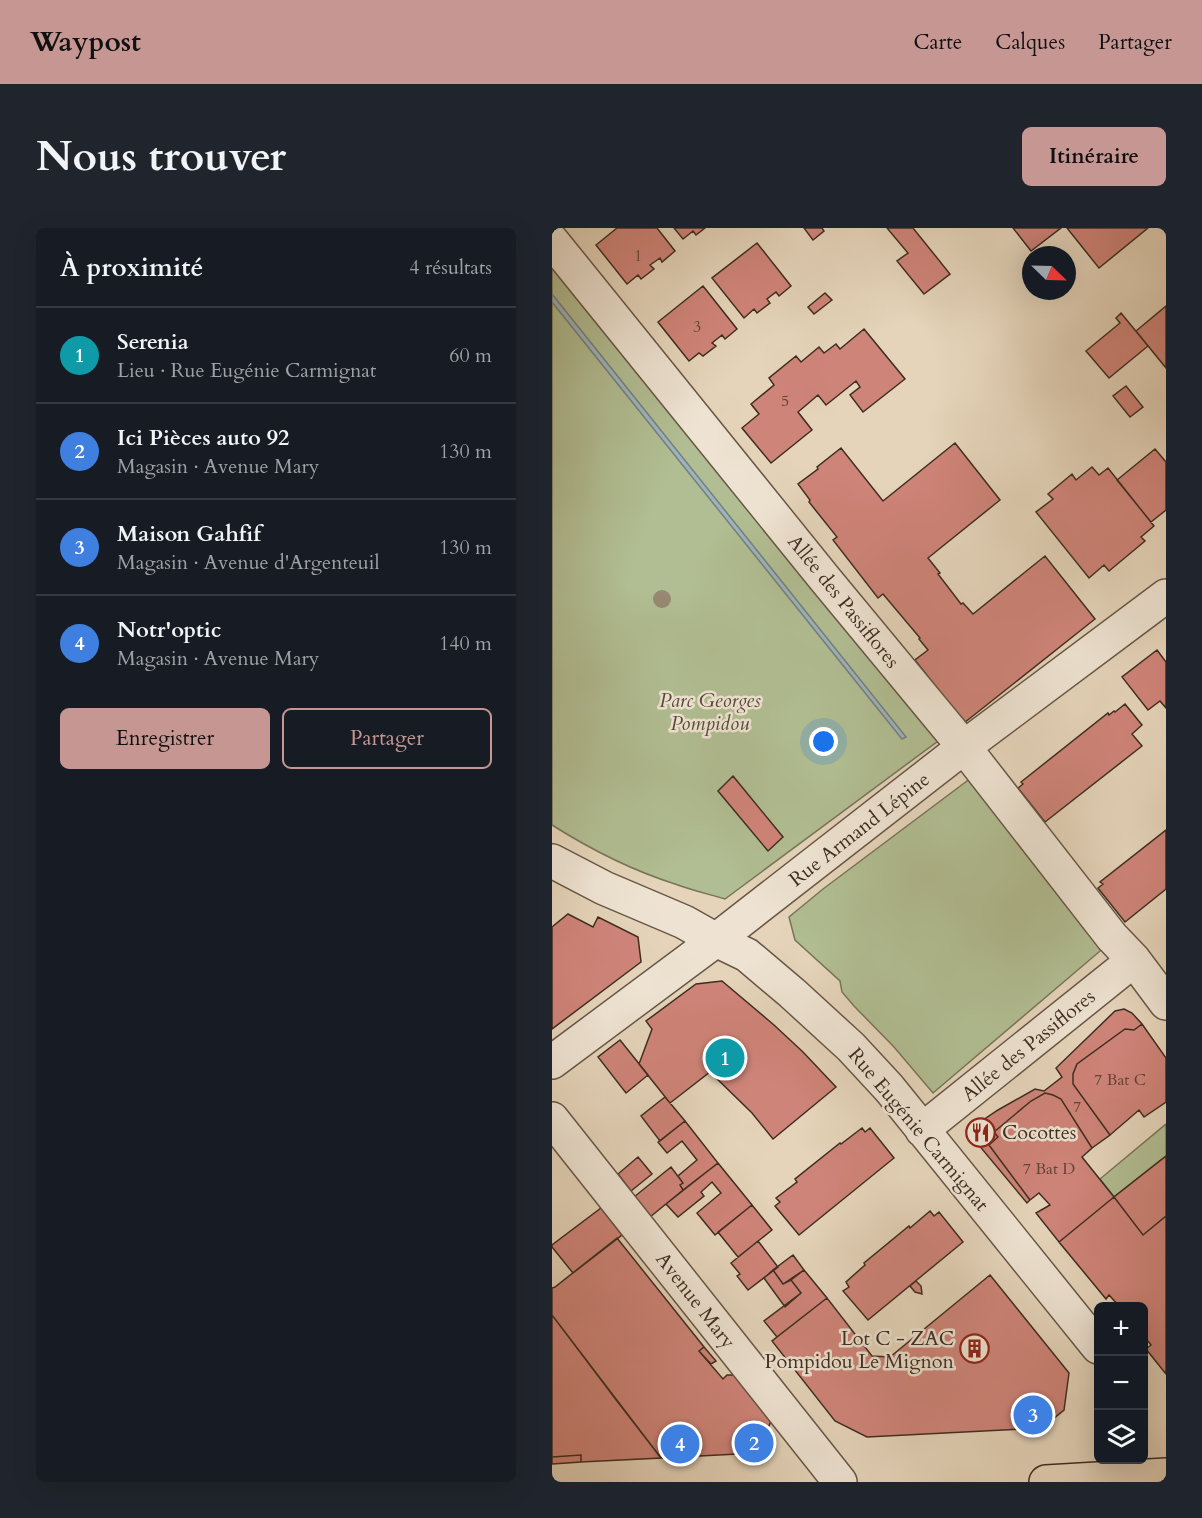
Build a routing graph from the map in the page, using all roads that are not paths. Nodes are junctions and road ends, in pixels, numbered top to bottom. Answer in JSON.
{"nodes":[{"id":1,"x":552,"y":242,"type":"edge"},
{"id":2,"x":1166,"y":596,"type":"edge"},
{"id":3,"x":964,"y":747,"type":"junction"},
{"id":4,"x":552,"y":861,"type":"edge"},
{"id":5,"x":716,"y":940,"type":"junction"},
{"id":6,"x":1134,"y":960,"type":"junction"},
{"id":7,"x":1166,"y":1003,"type":"edge"},
{"id":8,"x":552,"y":1062,"type":"edge"},
{"id":9,"x":552,"y":1119,"type":"edge"},
{"id":10,"x":922,"y":1130,"type":"junction"},
{"id":11,"x":1094,"y":1342,"type":"edge"},
{"id":12,"x":1142,"y":1474,"type":"edge"},
{"id":13,"x":840,"y":1482,"type":"edge"},
{"id":14,"x":1046,"y":1482,"type":"edge"}],
"edges":[{"from":1,"to":3,"type":"street","name":"Allée des Passiflores"},
{"from":2,"to":3,"type":"street","name":"Rue Armand Lépine"},
{"from":3,"to":5,"type":"street","name":"Rue Armand Lépine"},
{"from":3,"to":6,"type":"street","name":"Allée des Passiflores"},
{"from":4,"to":5,"type":"street","name":"Rue Eugénie Carmignat"},
{"from":5,"to":8,"type":"street","name":"Rue Armand Lépine"},
{"from":5,"to":10,"type":"street","name":"Rue Eugénie Carmignat"},
{"from":6,"to":7,"type":"street","name":"Allée des Passiflores"},
{"from":6,"to":10,"type":"street","name":"Allée des Passiflores"},
{"from":9,"to":13,"type":"street","name":"Avenue Mary"},
{"from":10,"to":11,"type":"street","name":"Rue Eugénie Carmignat"},
{"from":12,"to":14,"type":"main road"}]}
